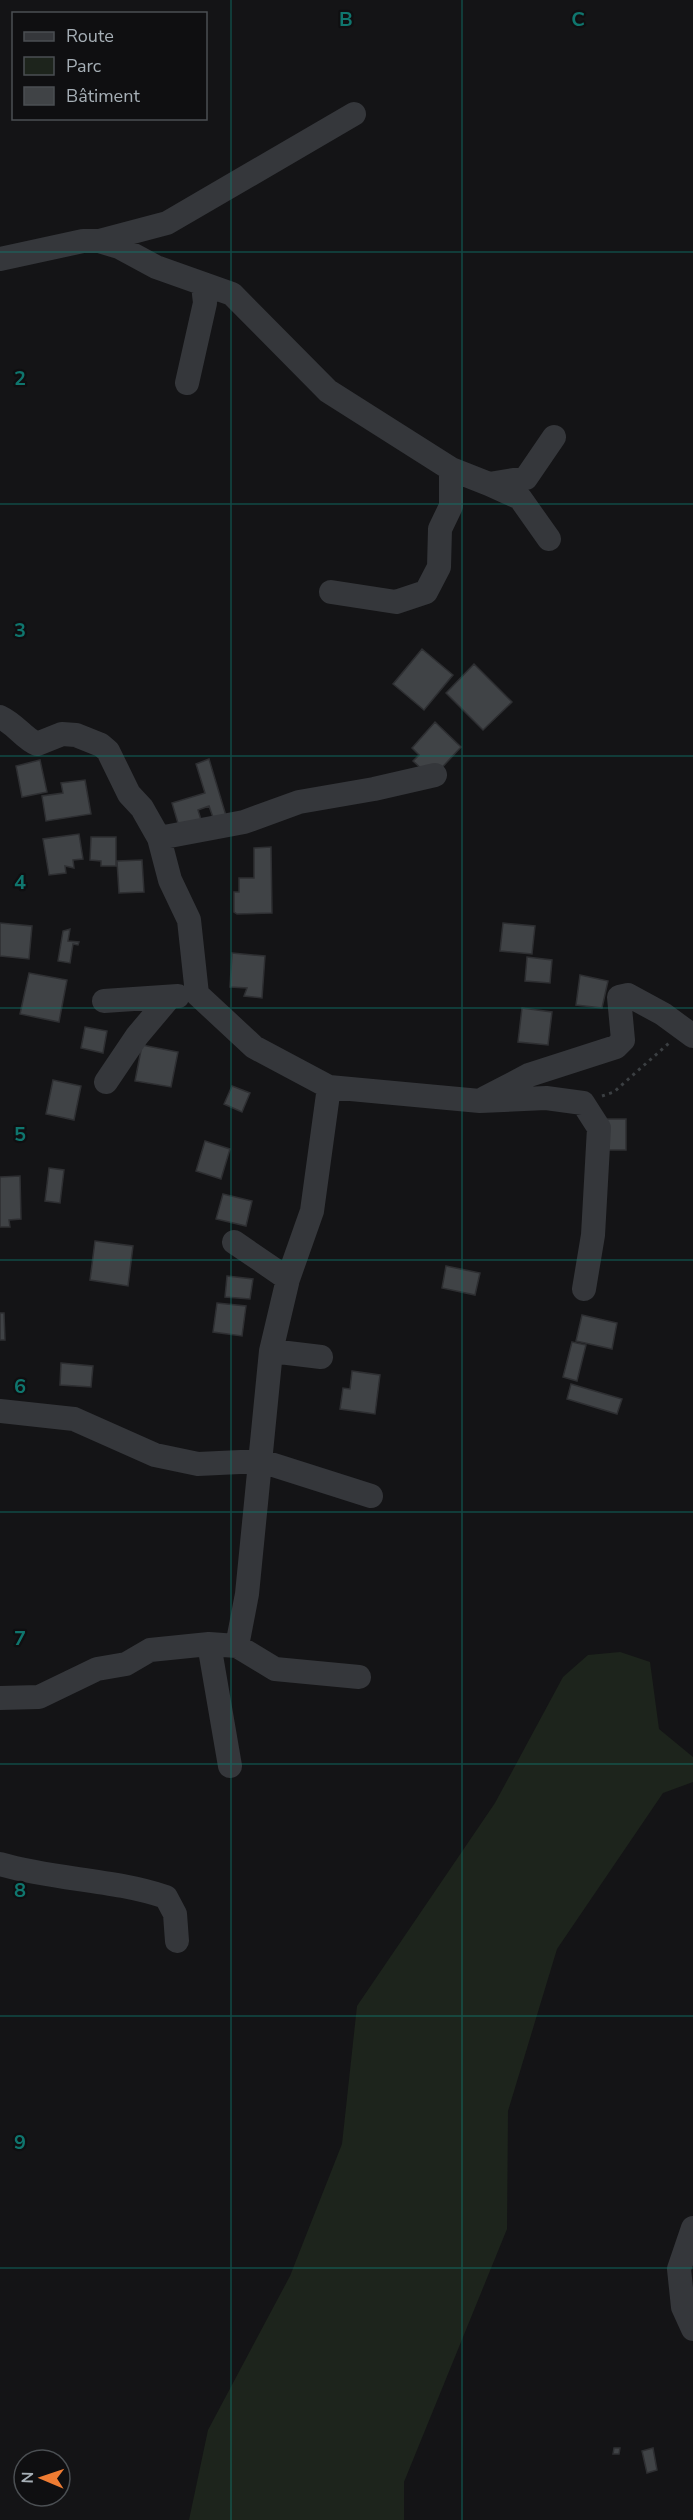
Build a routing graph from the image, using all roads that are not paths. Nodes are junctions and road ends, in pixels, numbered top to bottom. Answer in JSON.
{"nodes":[{"id":1,"x":354,"y":114,"type":"dead end"},
{"id":2,"x":99,"y":241,"type":"junction"},
{"id":3,"x":0,"y":258,"type":"edge"},
{"id":4,"x":203,"y":285,"type":"junction"},
{"id":5,"x":187,"y":383,"type":"dead end"},
{"id":6,"x":554,"y":438,"type":"dead end"},
{"id":7,"x":451,"y":469,"type":"junction"},
{"id":8,"x":489,"y":484,"type":"junction"},
{"id":9,"x":549,"y":539,"type":"dead end"},
{"id":10,"x":331,"y":592,"type":"dead end"},
{"id":11,"x":0,"y":717,"type":"edge"},
{"id":12,"x":435,"y":775,"type":"dead end"},
{"id":13,"x":159,"y":838,"type":"junction"},
{"id":14,"x":195,"y":981,"type":"junction"},
{"id":15,"x":169,"y":998,"type":"junction"},
{"id":16,"x":104,"y":1001,"type":"dead end"},
{"id":17,"x":688,"y":1033,"type":"edge"},
{"id":18,"x":106,"y":1082,"type":"dead end"},
{"id":19,"x":329,"y":1087,"type":"junction"},
{"id":20,"x":480,"y":1101,"type":"junction"},
{"id":21,"x":234,"y":1242,"type":"dead end"},
{"id":22,"x":288,"y":1279,"type":"junction"},
{"id":23,"x":584,"y":1289,"type":"dead end"},
{"id":24,"x":271,"y":1351,"type":"junction"},
{"id":25,"x":321,"y":1357,"type":"dead end"},
{"id":26,"x":0,"y":1411,"type":"edge"},
{"id":27,"x":261,"y":1461,"type":"junction"},
{"id":28,"x":371,"y":1496,"type":"dead end"},
{"id":29,"x":208,"y":1644,"type":"junction"},
{"id":30,"x":237,"y":1647,"type":"junction"},
{"id":31,"x":359,"y":1677,"type":"dead end"},
{"id":32,"x":0,"y":1698,"type":"edge"},
{"id":33,"x":230,"y":1766,"type":"dead end"},
{"id":34,"x":0,"y":1864,"type":"edge"},
{"id":35,"x":177,"y":1941,"type":"dead end"},
{"id":36,"x":693,"y":2228,"type":"edge"},
{"id":37,"x":693,"y":2329,"type":"edge"}],
"edges":[{"from":1,"to":2,"type":"street"},
{"from":2,"to":3,"type":"street"},
{"from":2,"to":4,"type":"street"},
{"from":4,"to":5,"type":"street"},
{"from":4,"to":7,"type":"street"},
{"from":6,"to":8,"type":"street"},
{"from":7,"to":8,"type":"street"},
{"from":7,"to":10,"type":"street"},
{"from":8,"to":9,"type":"street"},
{"from":11,"to":13,"type":"street"},
{"from":12,"to":13,"type":"street"},
{"from":13,"to":14,"type":"street"},
{"from":14,"to":15,"type":"street"},
{"from":14,"to":19,"type":"street"},
{"from":15,"to":16,"type":"street"},
{"from":15,"to":18,"type":"street"},
{"from":17,"to":20,"type":"street"},
{"from":19,"to":20,"type":"street"},
{"from":19,"to":22,"type":"street"},
{"from":20,"to":23,"type":"street"},
{"from":21,"to":22,"type":"street"},
{"from":22,"to":24,"type":"street"},
{"from":24,"to":25,"type":"street"},
{"from":24,"to":27,"type":"street"},
{"from":26,"to":27,"type":"street"},
{"from":27,"to":28,"type":"street"},
{"from":27,"to":30,"type":"street"},
{"from":29,"to":30,"type":"street"},
{"from":29,"to":32,"type":"street"},
{"from":29,"to":33,"type":"street"},
{"from":30,"to":31,"type":"street"},
{"from":34,"to":35,"type":"street"},
{"from":36,"to":37,"type":"street"}]}
